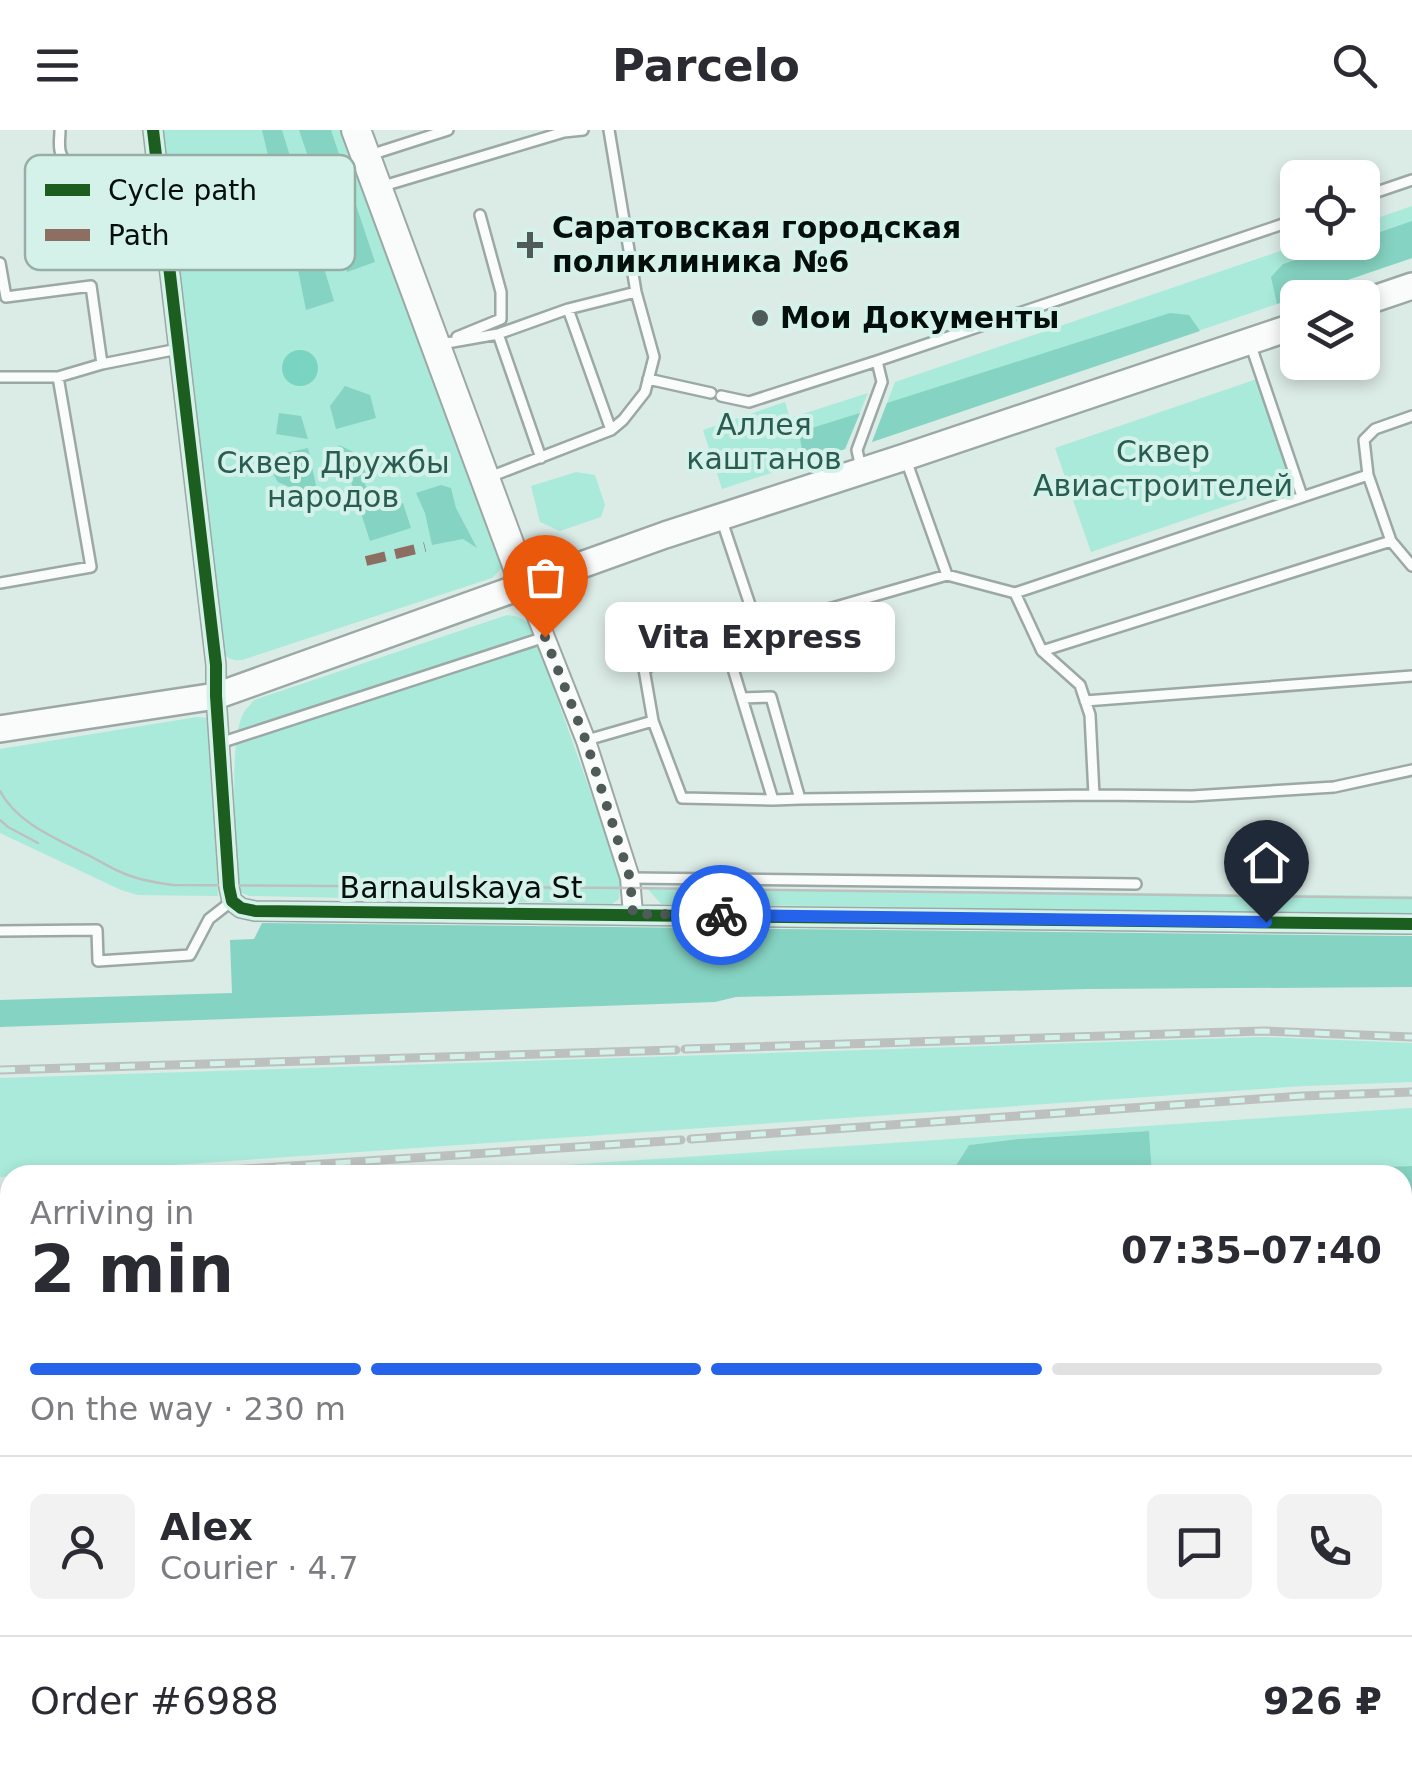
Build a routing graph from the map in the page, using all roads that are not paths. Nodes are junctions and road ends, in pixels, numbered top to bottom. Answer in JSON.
{"nodes":[{"id":1,"x":60,"y":130,"type":"edge"},
{"id":2,"x":153,"y":130,"type":"edge"},
{"id":3,"x":448,"y":130,"type":"edge"},
{"id":4,"x":583,"y":130,"type":"edge"},
{"id":5,"x":608,"y":130,"type":"edge"},
{"id":6,"x":361,"y":143,"type":"edge"},
{"id":7,"x":62,"y":155,"type":"edge"},
{"id":8,"x":156,"y":155,"type":"edge"},
{"id":9,"x":1412,"y":180,"type":"edge"},
{"id":10,"x":378,"y":188,"type":"junction"},
{"id":11,"x":1380,"y":191,"type":"edge"},
{"id":12,"x":480,"y":215,"type":"dead end"},
{"id":13,"x":1280,"y":225,"type":"edge"},
{"id":14,"x":0,"y":263,"type":"edge"},
{"id":15,"x":171,"y":270,"type":"edge"},
{"id":16,"x":1412,"y":286,"type":"edge"},
{"id":17,"x":636,"y":292,"type":"junction"},
{"id":18,"x":1380,"y":297,"type":"edge"},
{"id":19,"x":568,"y":310,"type":"junction"},
{"id":20,"x":1280,"y":331,"type":"edge"},
{"id":21,"x":498,"y":334,"type":"junction"},
{"id":22,"x":1249,"y":341,"type":"junction"},
{"id":23,"x":436,"y":345,"type":"junction"},
{"id":24,"x":180,"y":348,"type":"junction"},
{"id":25,"x":878,"y":362,"type":"junction"},
{"id":26,"x":102,"y":364,"type":"junction"},
{"id":27,"x":0,"y":377,"type":"edge"},
{"id":28,"x":58,"y":377,"type":"junction"},
{"id":29,"x":648,"y":379,"type":"junction"},
{"id":30,"x":1412,"y":416,"type":"edge"},
{"id":31,"x":611,"y":430,"type":"junction"},
{"id":32,"x":905,"y":457,"type":"junction"},
{"id":33,"x":541,"y":458,"type":"junction"},
{"id":34,"x":862,"y":471,"type":"junction"},
{"id":35,"x":1368,"y":475,"type":"junction"},
{"id":36,"x":486,"y":479,"type":"junction"},
{"id":37,"x":1302,"y":496,"type":"junction"},
{"id":38,"x":722,"y":518,"type":"junction"},
{"id":39,"x":1391,"y":541,"type":"junction"},
{"id":40,"x":1410,"y":561,"type":"edge"},
{"id":41,"x":946,"y":576,"type":"junction"},
{"id":42,"x":0,"y":583,"type":"edge"},
{"id":43,"x":524,"y":584,"type":"junction"},
{"id":44,"x":1015,"y":593,"type":"junction"},
{"id":45,"x":758,"y":629,"type":"junction"},
{"id":46,"x":545,"y":637,"type":"junction"},
{"id":47,"x":724,"y":638,"type":"junction"},
{"id":48,"x":1042,"y":651,"type":"junction"},
{"id":49,"x":1412,"y":676,"type":"edge"},
{"id":50,"x":216,"y":696,"type":"junction"},
{"id":51,"x":742,"y":698,"type":"junction"},
{"id":52,"x":1086,"y":701,"type":"junction"},
{"id":53,"x":653,"y":721,"type":"junction"},
{"id":54,"x":0,"y":729,"type":"edge"},
{"id":55,"x":586,"y":741,"type":"junction"},
{"id":56,"x":220,"y":742,"type":"junction"},
{"id":57,"x":1412,"y":770,"type":"edge"},
{"id":58,"x":1094,"y":794,"type":"junction"},
{"id":59,"x":800,"y":799,"type":"junction"},
{"id":60,"x":773,"y":800,"type":"junction"},
{"id":61,"x":630,"y":878,"type":"junction"},
{"id":62,"x":1136,"y":884,"type":"dead end"},
{"id":63,"x":232,"y":901,"type":"junction"},
{"id":64,"x":633,"y":914,"type":"junction"},
{"id":65,"x":1412,"y":924,"type":"edge"},
{"id":66,"x":0,"y":931,"type":"edge"}],
"edges":[{"from":1,"to":7,"type":"lane"},
{"from":2,"to":8,"type":"street"},
{"from":3,"to":6,"type":"lane"},
{"from":4,"to":10,"type":"lane"},
{"from":5,"to":17,"type":"lane"},
{"from":6,"to":10,"type":"main road"},
{"from":9,"to":11,"type":"lane"},
{"from":10,"to":23,"type":"main road"},
{"from":12,"to":23,"type":"lane"},
{"from":13,"to":25,"type":"lane"},
{"from":14,"to":26,"type":"lane"},
{"from":15,"to":24,"type":"street"},
{"from":16,"to":18,"type":"main road"},
{"from":17,"to":19,"type":"lane"},
{"from":17,"to":29,"type":"lane"},
{"from":19,"to":21,"type":"lane"},
{"from":19,"to":31,"type":"lane"},
{"from":20,"to":22,"type":"main road"},
{"from":21,"to":23,"type":"lane"},
{"from":21,"to":33,"type":"lane"},
{"from":22,"to":32,"type":"main road"},
{"from":22,"to":37,"type":"lane"},
{"from":23,"to":36,"type":"main road"},
{"from":24,"to":26,"type":"lane"},
{"from":24,"to":50,"type":"street"},
{"from":25,"to":29,"type":"lane"},
{"from":25,"to":34,"type":"lane"},
{"from":26,"to":28,"type":"lane"},
{"from":27,"to":28,"type":"lane"},
{"from":28,"to":42,"type":"lane"},
{"from":29,"to":31,"type":"lane"},
{"from":30,"to":35,"type":"lane"},
{"from":31,"to":33,"type":"lane"},
{"from":32,"to":34,"type":"main road"},
{"from":32,"to":41,"type":"lane"},
{"from":33,"to":36,"type":"lane"},
{"from":34,"to":38,"type":"main road"},
{"from":35,"to":37,"type":"lane"},
{"from":35,"to":39,"type":"lane"},
{"from":36,"to":43,"type":"main road"},
{"from":37,"to":44,"type":"lane"},
{"from":38,"to":43,"type":"main road"},
{"from":38,"to":45,"type":"lane"},
{"from":39,"to":40,"type":"lane"},
{"from":39,"to":48,"type":"lane"},
{"from":41,"to":44,"type":"lane"},
{"from":41,"to":45,"type":"lane"},
{"from":43,"to":46,"type":"street"},
{"from":43,"to":50,"type":"main road"},
{"from":44,"to":48,"type":"lane"},
{"from":45,"to":47,"type":"lane"},
{"from":46,"to":55,"type":"street"},
{"from":46,"to":56,"type":"lane"},
{"from":47,"to":51,"type":"lane"},
{"from":47,"to":53,"type":"lane"},
{"from":48,"to":52,"type":"lane"},
{"from":49,"to":52,"type":"lane"},
{"from":50,"to":54,"type":"main road"},
{"from":50,"to":56,"type":"street"},
{"from":51,"to":59,"type":"lane"},
{"from":51,"to":60,"type":"lane"},
{"from":52,"to":58,"type":"lane"},
{"from":53,"to":55,"type":"lane"},
{"from":53,"to":60,"type":"lane"},
{"from":55,"to":61,"type":"street"},
{"from":56,"to":63,"type":"street"},
{"from":57,"to":58,"type":"lane"},
{"from":58,"to":59,"type":"lane"},
{"from":59,"to":60,"type":"lane"},
{"from":61,"to":62,"type":"lane"},
{"from":61,"to":64,"type":"street"},
{"from":63,"to":64,"type":"street","name":"Barnaulskaya St"},
{"from":63,"to":66,"type":"lane"},
{"from":64,"to":65,"type":"street","name":"Barnaulskaya St"}]}
